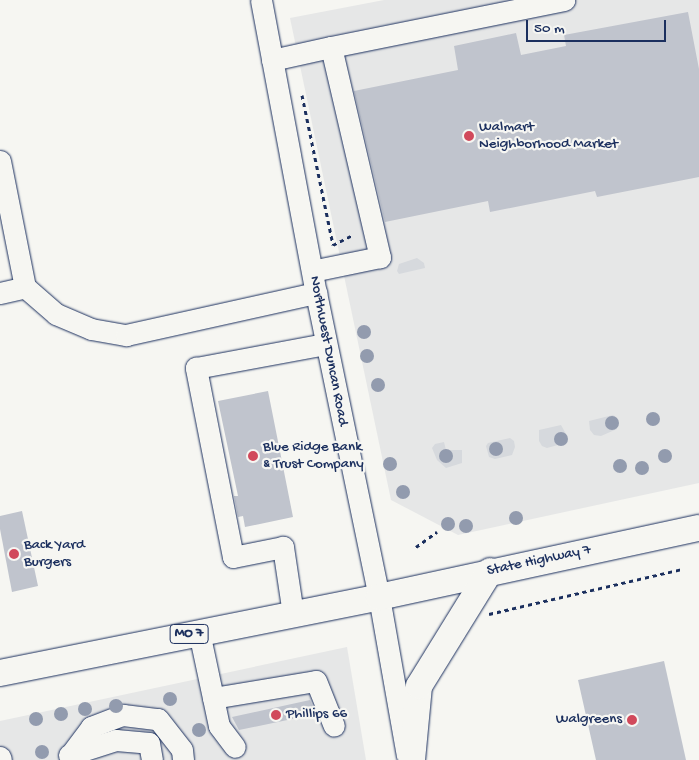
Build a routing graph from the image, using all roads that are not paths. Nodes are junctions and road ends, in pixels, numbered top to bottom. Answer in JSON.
{"nodes":[{"id":1,"x":261,"y":0,"type":"edge"},
{"id":2,"x":564,"y":0,"type":"edge"},
{"id":3,"x":331,"y":47,"type":"junction"},
{"id":4,"x":272,"y":60,"type":"junction"},
{"id":5,"x":0,"y":161,"type":"edge"},
{"id":6,"x":312,"y":271,"type":"junction"},
{"id":7,"x":26,"y":287,"type":"junction"},
{"id":8,"x":0,"y":293,"type":"edge"},
{"id":9,"x":316,"y":293,"type":"junction"},
{"id":10,"x":326,"y":344,"type":"junction"},
{"id":11,"x":698,"y":533,"type":"edge"},
{"id":12,"x":490,"y":571,"type":"junction"},
{"id":13,"x":379,"y":597,"type":"junction"},
{"id":14,"x":293,"y":614,"type":"junction"},
{"id":15,"x":199,"y":632,"type":"junction"},
{"id":16,"x":0,"y":672,"type":"edge"},
{"id":17,"x":213,"y":698,"type":"junction"},
{"id":18,"x":334,"y":726,"type":"dead end"},
{"id":19,"x":234,"y":747,"type":"dead end"},
{"id":20,"x":65,"y":757,"type":"edge"},
{"id":21,"x":152,"y":760,"type":"edge"},
{"id":22,"x":183,"y":760,"type":"edge"},
{"id":23,"x":410,"y":760,"type":"edge"}],
"edges":[{"from":1,"to":4,"type":"street","name":"Northwest Duncan Road"},
{"from":2,"to":3,"type":"street"},
{"from":3,"to":4,"type":"street"},
{"from":3,"to":6,"type":"street"},
{"from":4,"to":6,"type":"street","name":"Northwest Duncan Road"},
{"from":5,"to":7,"type":"street"},
{"from":6,"to":9,"type":"street","name":"Northwest Duncan Road"},
{"from":7,"to":8,"type":"street"},
{"from":7,"to":9,"type":"street"},
{"from":9,"to":10,"type":"street","name":"Northwest Duncan Road"},
{"from":10,"to":13,"type":"street","name":"Northwest Duncan Road"},
{"from":10,"to":14,"type":"street"},
{"from":11,"to":12,"type":"main road","name":"State Highway 7","number":"MO 7"},
{"from":12,"to":13,"type":"main road","name":"State Highway 7","number":"MO 7"},
{"from":12,"to":23,"type":"main road"},
{"from":13,"to":14,"type":"main road","number":"MO 7"},
{"from":13,"to":23,"type":"street","name":"Northwest Duncan Road"},
{"from":14,"to":15,"type":"main road","number":"MO 7"},
{"from":15,"to":16,"type":"main road","number":"MO 7"},
{"from":15,"to":17,"type":"street"},
{"from":17,"to":18,"type":"street"},
{"from":17,"to":19,"type":"street"},
{"from":20,"to":21,"type":"street"},
{"from":20,"to":22,"type":"street"}]}
